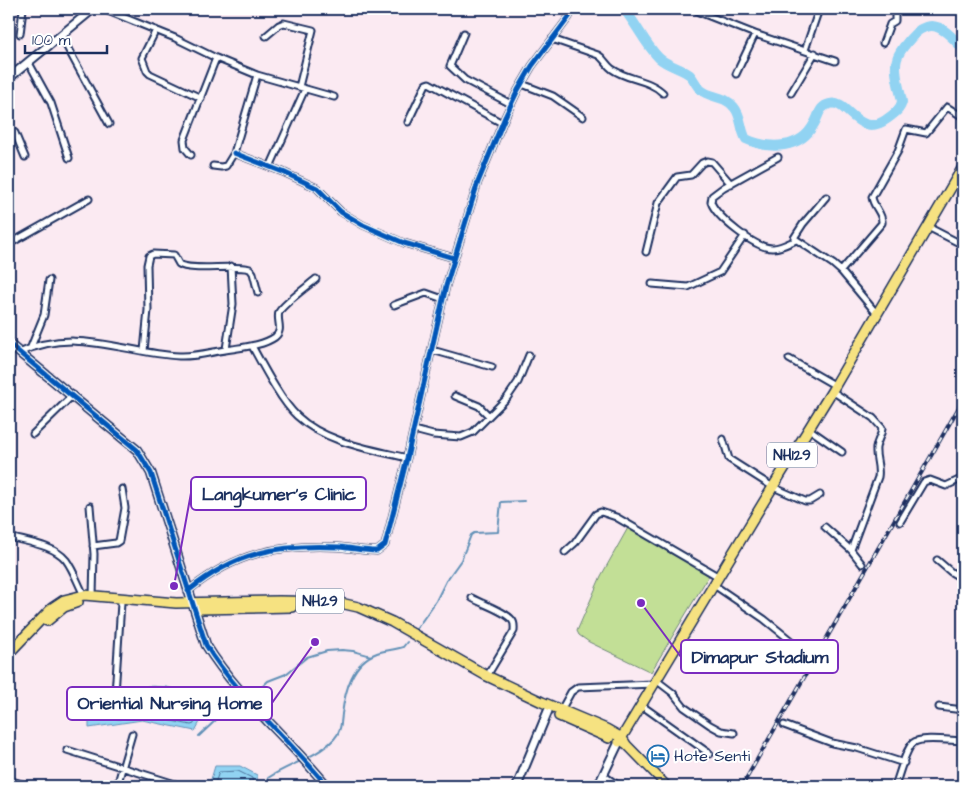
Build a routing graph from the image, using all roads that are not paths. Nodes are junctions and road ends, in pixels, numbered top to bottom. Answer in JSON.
{"nodes":[{"id":1,"x":23,"y":9,"type":"edge"},
{"id":2,"x":103,"y":9,"type":"edge"},
{"id":3,"x":572,"y":9,"type":"edge"},
{"id":4,"x":696,"y":9,"type":"edge"},
{"id":5,"x":819,"y":9,"type":"edge"},
{"id":6,"x":895,"y":9,"type":"edge"},
{"id":7,"x":91,"y":10,"type":"edge"},
{"id":8,"x":156,"y":30,"type":"junction"},
{"id":9,"x":464,"y":33,"type":"dead end"},
{"id":10,"x":20,"y":34,"type":"dead end"},
{"id":11,"x":755,"y":34,"type":"junction"},
{"id":12,"x":61,"y":36,"type":"junction"},
{"id":13,"x":266,"y":36,"type":"dead end"},
{"id":14,"x":552,"y":39,"type":"junction"},
{"id":15,"x":883,"y":43,"type":"dead end"},
{"id":16,"x":805,"y":50,"type":"junction"},
{"id":17,"x":815,"y":53,"type":"junction"},
{"id":18,"x":216,"y":58,"type":"junction"},
{"id":19,"x":835,"y":61,"type":"dead end"},
{"id":20,"x":29,"y":63,"type":"junction"},
{"id":21,"x":736,"y":74,"type":"dead end"},
{"id":22,"x":257,"y":75,"type":"junction"},
{"id":23,"x":9,"y":78,"type":"edge"},
{"id":24,"x":522,"y":84,"type":"junction"},
{"id":25,"x":299,"y":87,"type":"junction"},
{"id":26,"x":305,"y":89,"type":"junction"},
{"id":27,"x":663,"y":93,"type":"dead end"},
{"id":28,"x":791,"y":93,"type":"dead end"},
{"id":29,"x":334,"y":97,"type":"dead end"},
{"id":30,"x":201,"y":98,"type":"junction"},
{"id":31,"x":511,"y":104,"type":"junction"},
{"id":32,"x":584,"y":117,"type":"dead end"},
{"id":33,"x":963,"y":117,"type":"edge"},
{"id":34,"x":408,"y":122,"type":"dead end"},
{"id":35,"x":502,"y":123,"type":"junction"},
{"id":36,"x":108,"y":124,"type":"dead end"},
{"id":37,"x":9,"y":128,"type":"edge"},
{"id":38,"x":234,"y":153,"type":"junction"},
{"id":39,"x":191,"y":155,"type":"dead end"},
{"id":40,"x":25,"y":157,"type":"dead end"},
{"id":41,"x":778,"y":157,"type":"dead end"},
{"id":42,"x":69,"y":158,"type":"dead end"},
{"id":43,"x":213,"y":166,"type":"dead end"},
{"id":44,"x":270,"y":166,"type":"junction"},
{"id":45,"x":963,"y":167,"type":"edge"},
{"id":46,"x":731,"y":184,"type":"junction"},
{"id":47,"x":826,"y":197,"type":"dead end"},
{"id":48,"x":89,"y":199,"type":"dead end"},
{"id":49,"x":928,"y":227,"type":"junction"},
{"id":50,"x":745,"y":235,"type":"junction"},
{"id":51,"x":796,"y":240,"type":"junction"},
{"id":52,"x":9,"y":244,"type":"edge"},
{"id":53,"x":963,"y":246,"type":"edge"},
{"id":54,"x":646,"y":252,"type":"dead end"},
{"id":55,"x":454,"y":258,"type":"junction"},
{"id":56,"x":231,"y":266,"type":"junction"},
{"id":57,"x":841,"y":271,"type":"junction"},
{"id":58,"x":316,"y":279,"type":"dead end"},
{"id":59,"x":49,"y":280,"type":"dead end"},
{"id":60,"x":652,"y":284,"type":"dead end"},
{"id":61,"x":258,"y":293,"type":"dead end"},
{"id":62,"x":443,"y":299,"type":"junction"},
{"id":63,"x":394,"y":305,"type":"dead end"},
{"id":64,"x":877,"y":315,"type":"junction"},
{"id":65,"x":9,"y":344,"type":"edge"},
{"id":66,"x":252,"y":346,"type":"junction"},
{"id":67,"x":31,"y":348,"type":"junction"},
{"id":68,"x":226,"y":350,"type":"junction"},
{"id":69,"x":432,"y":350,"type":"junction"},
{"id":70,"x":144,"y":351,"type":"junction"},
{"id":71,"x":19,"y":353,"type":"junction"},
{"id":72,"x":529,"y":355,"type":"dead end"},
{"id":73,"x":789,"y":359,"type":"dead end"},
{"id":74,"x":492,"y":367,"type":"dead end"},
{"id":75,"x":834,"y":388,"type":"junction"},
{"id":76,"x":73,"y":395,"type":"junction"},
{"id":77,"x":455,"y":396,"type":"dead end"},
{"id":78,"x":489,"y":416,"type":"junction"},
{"id":79,"x":809,"y":429,"type":"junction"},
{"id":80,"x":414,"y":430,"type":"junction"},
{"id":81,"x":33,"y":434,"type":"dead end"},
{"id":82,"x":723,"y":439,"type":"dead end"},
{"id":83,"x":842,"y":452,"type":"dead end"},
{"id":84,"x":407,"y":458,"type":"junction"},
{"id":85,"x":963,"y":478,"type":"edge"},
{"id":86,"x":772,"y":487,"type":"junction"},
{"id":87,"x":122,"y":490,"type":"dead end"},
{"id":88,"x":820,"y":495,"type":"dead end"},
{"id":89,"x":90,"y":506,"type":"dead end"},
{"id":90,"x":900,"y":522,"type":"dead end"},
{"id":91,"x":825,"y":527,"type":"dead end"},
{"id":92,"x":9,"y":537,"type":"edge"},
{"id":93,"x":93,"y":546,"type":"junction"},
{"id":94,"x":852,"y":550,"type":"junction"},
{"id":95,"x":565,"y":552,"type":"dead end"},
{"id":96,"x":937,"y":560,"type":"dead end"},
{"id":97,"x":862,"y":564,"type":"dead end"},
{"id":98,"x":719,"y":577,"type":"junction"},
{"id":99,"x":963,"y":579,"type":"edge"},
{"id":100,"x":714,"y":586,"type":"junction"},
{"id":101,"x":188,"y":591,"type":"junction"},
{"id":102,"x":89,"y":595,"type":"junction"},
{"id":103,"x":472,"y":598,"type":"dead end"},
{"id":104,"x":121,"y":603,"type":"junction"},
{"id":105,"x":192,"y":606,"type":"junction"},
{"id":106,"x":790,"y":640,"type":"dead end"},
{"id":107,"x":9,"y":654,"type":"edge"},
{"id":108,"x":9,"y":662,"type":"edge"},
{"id":109,"x":487,"y":676,"type":"junction"},
{"id":110,"x":655,"y":682,"type":"junction"},
{"id":111,"x":115,"y":694,"type":"dead end"},
{"id":112,"x":641,"y":705,"type":"junction"},
{"id":113,"x":939,"y":707,"type":"dead end"},
{"id":114,"x":561,"y":710,"type":"junction"},
{"id":115,"x":963,"y":710,"type":"edge"},
{"id":116,"x":548,"y":711,"type":"junction"},
{"id":117,"x":784,"y":725,"type":"dead end"},
{"id":118,"x":734,"y":733,"type":"dead end"},
{"id":119,"x":132,"y":734,"type":"dead end"},
{"id":120,"x":622,"y":741,"type":"junction"},
{"id":121,"x":963,"y":741,"type":"edge"},
{"id":122,"x":67,"y":750,"type":"dead end"},
{"id":123,"x":710,"y":754,"type":"dead end"},
{"id":124,"x":904,"y":763,"type":"junction"},
{"id":125,"x":122,"y":768,"type":"junction"},
{"id":126,"x":603,"y":775,"type":"junction"},
{"id":127,"x":9,"y":780,"type":"edge"},
{"id":128,"x":174,"y":784,"type":"dead end"},
{"id":129,"x":28,"y":786,"type":"edge"},
{"id":130,"x":117,"y":786,"type":"edge"},
{"id":131,"x":327,"y":786,"type":"edge"},
{"id":132,"x":517,"y":786,"type":"edge"},
{"id":133,"x":598,"y":786,"type":"edge"},
{"id":134,"x":619,"y":786,"type":"edge"},
{"id":135,"x":667,"y":786,"type":"edge"},
{"id":136,"x":895,"y":786,"type":"edge"}],
"edges":[{"from":1,"to":10,"type":"street"},
{"from":2,"to":8,"type":"street"},
{"from":3,"to":14,"type":"street"},
{"from":4,"to":11,"type":"street"},
{"from":5,"to":16,"type":"street"},
{"from":6,"to":15,"type":"street"},
{"from":7,"to":12,"type":"street"},
{"from":8,"to":18,"type":"street"},
{"from":8,"to":30,"type":"street"},
{"from":9,"to":31,"type":"street"},
{"from":11,"to":16,"type":"street"},
{"from":11,"to":21,"type":"street"},
{"from":12,"to":20,"type":"street"},
{"from":12,"to":36,"type":"street"},
{"from":13,"to":25,"type":"street"},
{"from":14,"to":24,"type":"street"},
{"from":14,"to":27,"type":"street"},
{"from":16,"to":17,"type":"street"},
{"from":17,"to":19,"type":"street"},
{"from":17,"to":28,"type":"street"},
{"from":18,"to":22,"type":"street"},
{"from":18,"to":30,"type":"street"},
{"from":20,"to":23,"type":"street"},
{"from":20,"to":42,"type":"street"},
{"from":22,"to":25,"type":"street"},
{"from":22,"to":38,"type":"street"},
{"from":24,"to":31,"type":"street"},
{"from":24,"to":32,"type":"street"},
{"from":25,"to":26,"type":"street"},
{"from":26,"to":29,"type":"street"},
{"from":26,"to":44,"type":"street"},
{"from":30,"to":39,"type":"street"},
{"from":31,"to":35,"type":"street"},
{"from":33,"to":57,"type":"street"},
{"from":34,"to":35,"type":"street"},
{"from":35,"to":55,"type":"street"},
{"from":37,"to":40,"type":"street"},
{"from":38,"to":43,"type":"street"},
{"from":38,"to":44,"type":"street"},
{"from":41,"to":46,"type":"street"},
{"from":44,"to":55,"type":"street"},
{"from":45,"to":49,"type":"highway","number":"NH129"},
{"from":46,"to":50,"type":"street"},
{"from":46,"to":54,"type":"street"},
{"from":47,"to":51,"type":"street"},
{"from":48,"to":52,"type":"street"},
{"from":49,"to":53,"type":"street"},
{"from":49,"to":64,"type":"highway","number":"NH129"},
{"from":50,"to":51,"type":"street"},
{"from":50,"to":60,"type":"street"},
{"from":51,"to":57,"type":"street"},
{"from":55,"to":62,"type":"street"},
{"from":56,"to":61,"type":"street"},
{"from":56,"to":68,"type":"street"},
{"from":56,"to":70,"type":"street"},
{"from":57,"to":64,"type":"street"},
{"from":58,"to":66,"type":"street"},
{"from":59,"to":67,"type":"street"},
{"from":62,"to":63,"type":"street"},
{"from":62,"to":69,"type":"street"},
{"from":64,"to":75,"type":"highway","number":"NH129"},
{"from":65,"to":71,"type":"street"},
{"from":66,"to":68,"type":"street"},
{"from":66,"to":84,"type":"street"},
{"from":67,"to":70,"type":"street"},
{"from":67,"to":71,"type":"street"},
{"from":68,"to":70,"type":"street"},
{"from":69,"to":74,"type":"street"},
{"from":69,"to":80,"type":"street"},
{"from":71,"to":76,"type":"street"},
{"from":72,"to":78,"type":"street"},
{"from":73,"to":75,"type":"street"},
{"from":75,"to":79,"type":"highway","number":"NH129"},
{"from":75,"to":94,"type":"street"},
{"from":76,"to":81,"type":"street"},
{"from":76,"to":101,"type":"street"},
{"from":77,"to":78,"type":"street"},
{"from":78,"to":80,"type":"street"},
{"from":79,"to":83,"type":"street"},
{"from":79,"to":86,"type":"highway","number":"NH129"},
{"from":80,"to":84,"type":"street"},
{"from":82,"to":86,"type":"street"},
{"from":84,"to":101,"type":"street"},
{"from":85,"to":90,"type":"street"},
{"from":86,"to":88,"type":"street"},
{"from":86,"to":98,"type":"highway","number":"NH129"},
{"from":87,"to":93,"type":"street"},
{"from":89,"to":93,"type":"street"},
{"from":91,"to":94,"type":"street"},
{"from":92,"to":102,"type":"street"},
{"from":93,"to":102,"type":"street"},
{"from":94,"to":97,"type":"street"},
{"from":95,"to":98,"type":"street"},
{"from":96,"to":99,"type":"street"},
{"from":98,"to":100,"type":"highway","number":"NH129"},
{"from":100,"to":106,"type":"street"},
{"from":100,"to":110,"type":"highway","number":"NH129"},
{"from":101,"to":105,"type":"street"},
{"from":102,"to":105,"type":"highway","number":"NH29"},
{"from":102,"to":107,"type":"highway","number":"NH29"},
{"from":103,"to":109,"type":"street"},
{"from":104,"to":105,"type":"highway","number":"NH29"},
{"from":104,"to":108,"type":"highway","number":"NH29"},
{"from":104,"to":111,"type":"street"},
{"from":105,"to":109,"type":"highway","number":"NH29"},
{"from":105,"to":116,"type":"highway","number":"NH29"},
{"from":105,"to":131,"type":"street"},
{"from":109,"to":114,"type":"highway","number":"NH29"},
{"from":110,"to":112,"type":"highway","number":"NH129"},
{"from":110,"to":114,"type":"street"},
{"from":110,"to":118,"type":"street"},
{"from":112,"to":120,"type":"highway","number":"NH129"},
{"from":112,"to":123,"type":"street"},
{"from":113,"to":115,"type":"street"},
{"from":114,"to":120,"type":"highway","number":"NH29"},
{"from":116,"to":120,"type":"highway","number":"NH29"},
{"from":116,"to":132,"type":"street"},
{"from":117,"to":124,"type":"street"},
{"from":119,"to":125,"type":"street"},
{"from":120,"to":126,"type":"street"},
{"from":120,"to":135,"type":"main road"},
{"from":121,"to":124,"type":"street"},
{"from":122,"to":125,"type":"street"},
{"from":124,"to":136,"type":"street"},
{"from":125,"to":128,"type":"street"},
{"from":125,"to":130,"type":"street"},
{"from":126,"to":133,"type":"street"},
{"from":126,"to":134,"type":"street"},
{"from":127,"to":129,"type":"street"}]}
